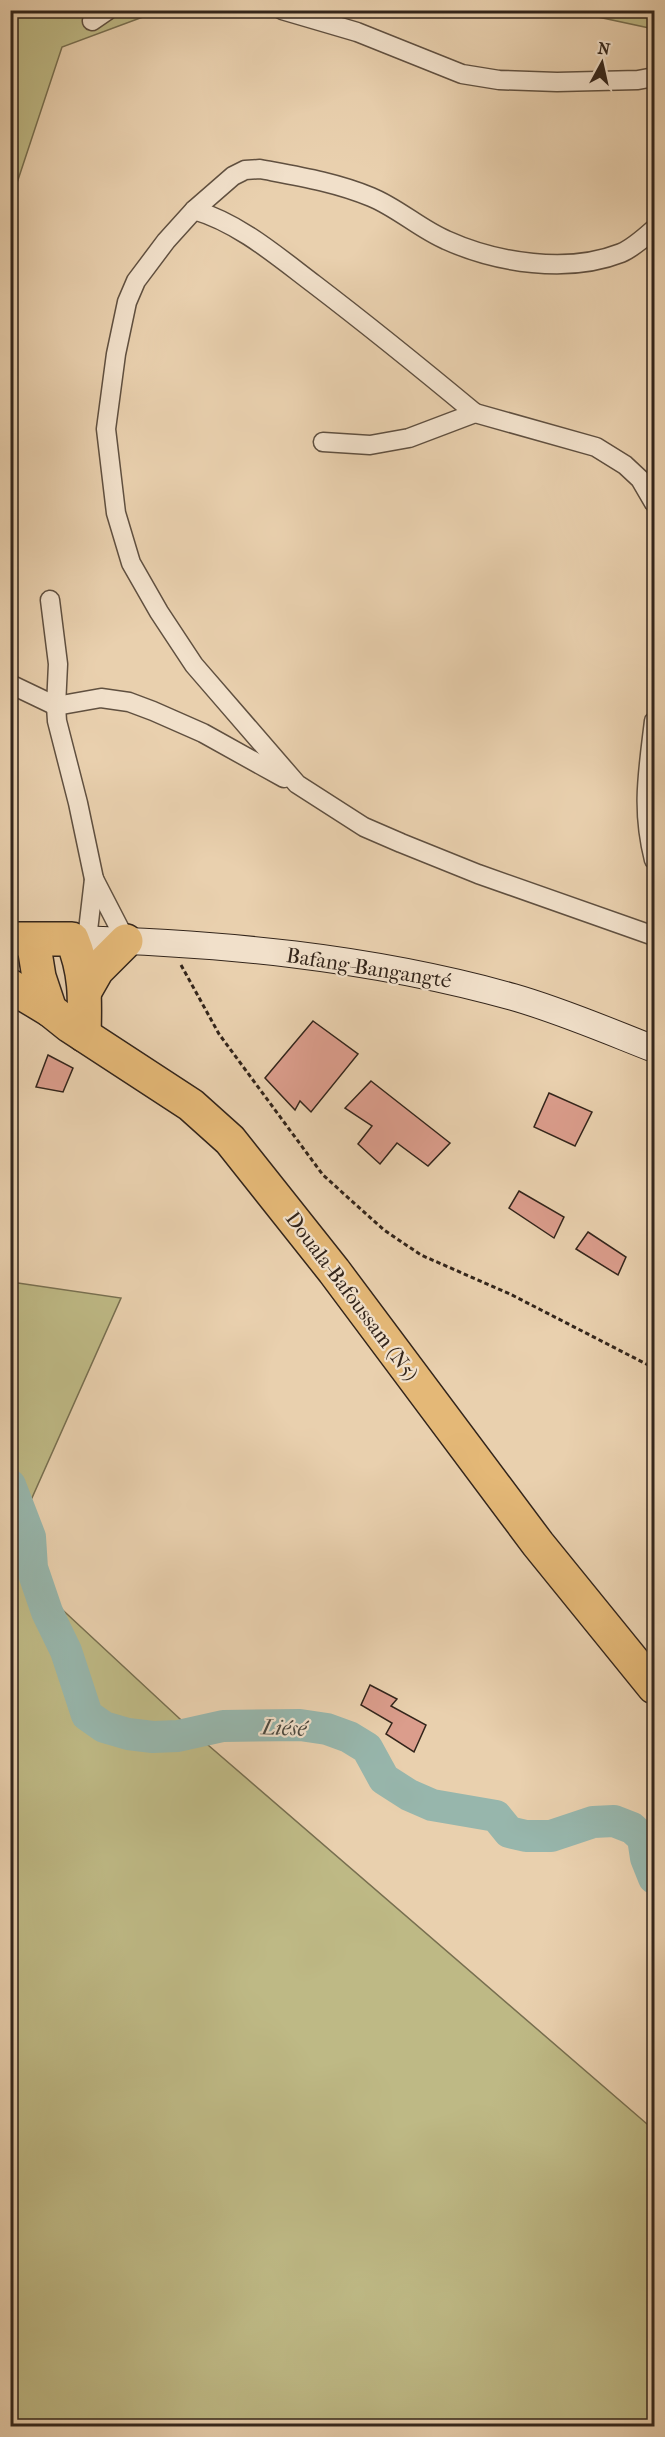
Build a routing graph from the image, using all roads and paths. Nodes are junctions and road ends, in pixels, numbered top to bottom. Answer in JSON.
{"nodes":[{"id":1,"x":108,"y":10,"type":"edge"},
{"id":2,"x":282,"y":10,"type":"edge"},
{"id":3,"x":92,"y":21,"type":"dead end"},
{"id":4,"x":654,"y":77,"type":"edge"},
{"id":5,"x":194,"y":210,"type":"junction"},
{"id":6,"x":654,"y":229,"type":"edge"},
{"id":7,"x":475,"y":413,"type":"junction"},
{"id":8,"x":323,"y":442,"type":"dead end"},
{"id":9,"x":654,"y":503,"type":"edge"},
{"id":10,"x":50,"y":600,"type":"dead end"},
{"id":11,"x":10,"y":684,"type":"edge"},
{"id":12,"x":56,"y":706,"type":"junction"},
{"id":13,"x":654,"y":721,"type":"edge"},
{"id":14,"x":297,"y":784,"type":"junction"},
{"id":15,"x":654,"y":860,"type":"edge"},
{"id":16,"x":94,"y":879,"type":"junction"},
{"id":17,"x":654,"y":936,"type":"edge"},
{"id":18,"x":22,"y":939,"type":"edge"},
{"id":19,"x":80,"y":939,"type":"junction"},
{"id":20,"x":126,"y":941,"type":"junction"},
{"id":21,"x":169,"y":942,"type":"junction"},
{"id":22,"x":10,"y":986,"type":"edge"},
{"id":23,"x":86,"y":990,"type":"junction"},
{"id":24,"x":50,"y":1010,"type":"junction"},
{"id":25,"x":84,"y":1035,"type":"junction"},
{"id":26,"x":654,"y":1049,"type":"edge"},
{"id":27,"x":654,"y":1368,"type":"edge"},
{"id":28,"x":654,"y":1687,"type":"edge"}],
"edges":[{"from":1,"to":3,"type":"street"},
{"from":2,"to":4,"type":"street"},
{"from":5,"to":6,"type":"street"},
{"from":5,"to":7,"type":"street"},
{"from":5,"to":14,"type":"street"},
{"from":7,"to":8,"type":"street"},
{"from":7,"to":9,"type":"street"},
{"from":10,"to":12,"type":"street"},
{"from":11,"to":12,"type":"street"},
{"from":12,"to":14,"type":"street"},
{"from":12,"to":16,"type":"street"},
{"from":13,"to":15,"type":"street"},
{"from":14,"to":17,"type":"street"},
{"from":16,"to":19,"type":"street"},
{"from":16,"to":20,"type":"street"},
{"from":18,"to":19,"type":"highway"},
{"from":18,"to":24,"type":"highway"},
{"from":19,"to":20,"type":"street","name":"Bafang-Bangangté"},
{"from":19,"to":23,"type":"highway"},
{"from":20,"to":21,"type":"street","name":"Bafang-Bangangté"},
{"from":20,"to":23,"type":"highway"},
{"from":21,"to":26,"type":"street","name":"Bafang-Bangangté"},
{"from":21,"to":27,"type":"path"},
{"from":22,"to":24,"type":"highway","name":"Douala-Bafoussam (N5)"},
{"from":23,"to":25,"type":"highway"},
{"from":24,"to":25,"type":"highway","name":"Douala-Bafoussam (N5)"},
{"from":25,"to":28,"type":"highway","name":"Douala-Bafoussam (N5)"}]}
